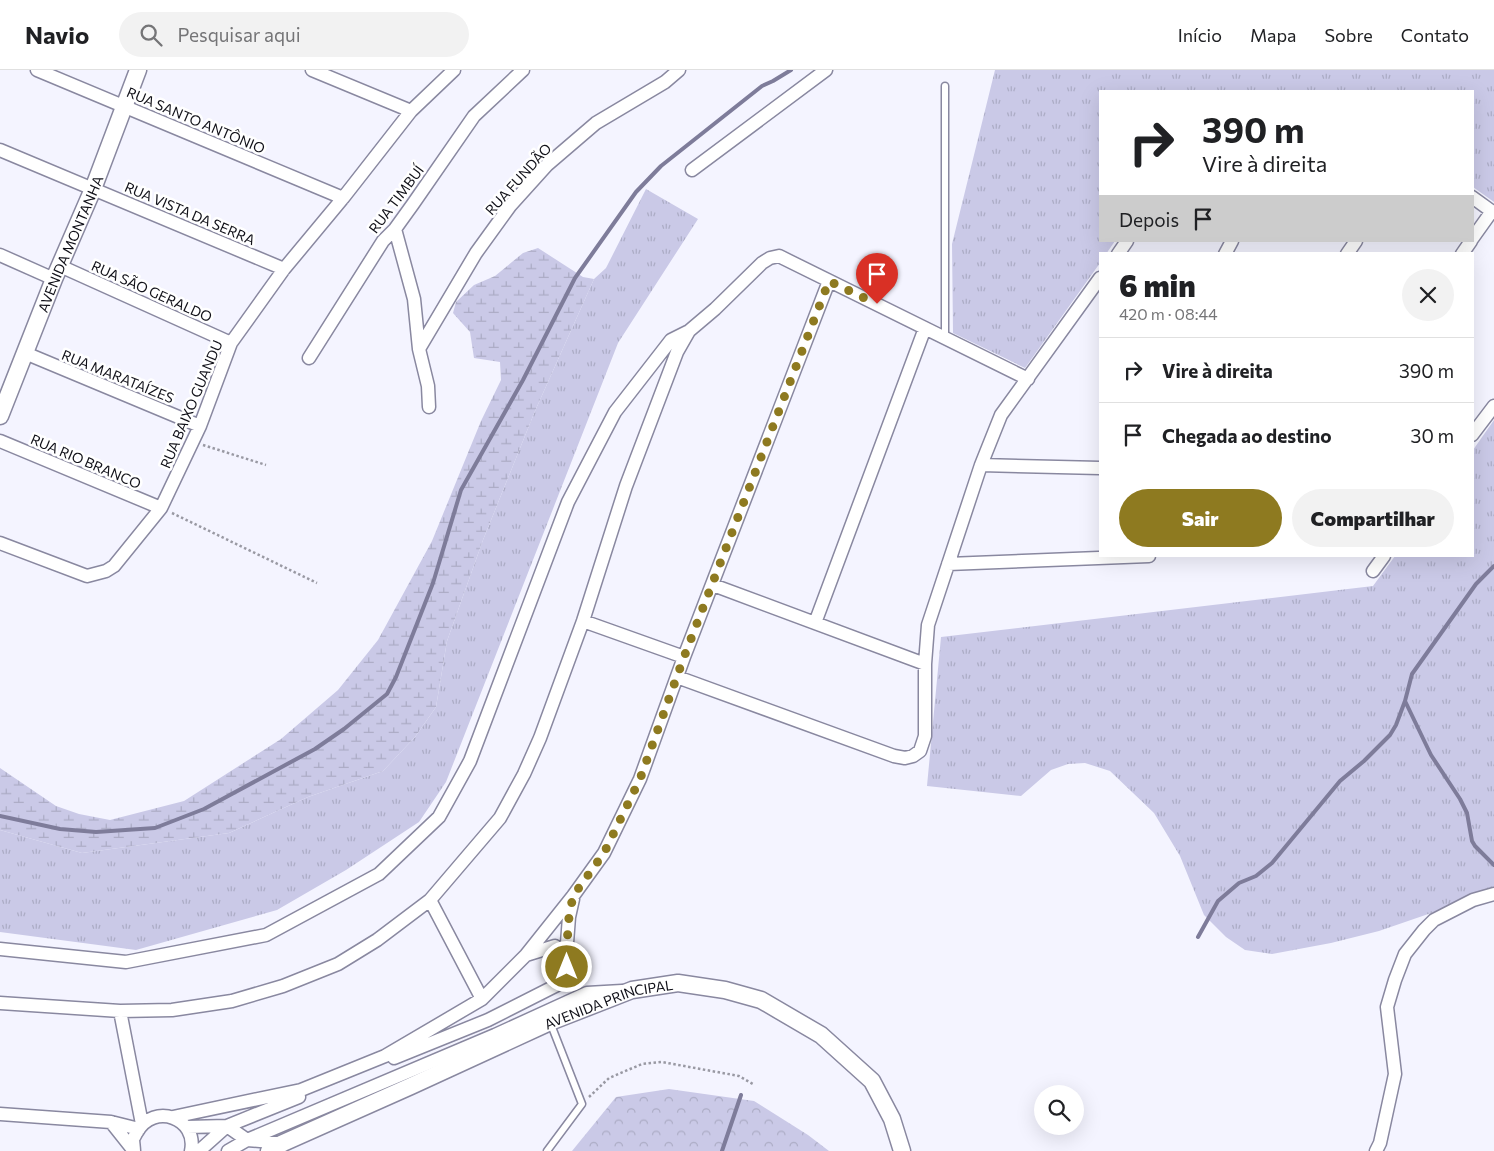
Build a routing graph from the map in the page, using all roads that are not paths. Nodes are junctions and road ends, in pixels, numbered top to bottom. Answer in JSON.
{"nodes":[{"id":1,"x":37,"y":70,"type":"edge"},
{"id":2,"x":138,"y":70,"type":"edge"},
{"id":3,"x":312,"y":70,"type":"edge"},
{"id":4,"x":454,"y":70,"type":"edge"},
{"id":5,"x":523,"y":70,"type":"edge"},
{"id":6,"x":679,"y":70,"type":"edge"},
{"id":7,"x":826,"y":70,"type":"edge"},
{"id":8,"x":945,"y":86,"type":"dead end"},
{"id":9,"x":125,"y":107,"type":"junction"},
{"id":10,"x":411,"y":111,"type":"junction"},
{"id":11,"x":0,"y":150,"type":"edge"},
{"id":12,"x":692,"y":170,"type":"dead end"},
{"id":13,"x":93,"y":189,"type":"junction"},
{"id":14,"x":343,"y":198,"type":"junction"},
{"id":15,"x":1474,"y":198,"type":"edge"},
{"id":16,"x":1493,"y":212,"type":"edge"},
{"id":17,"x":395,"y":229,"type":"junction"},
{"id":18,"x":1474,"y":237,"type":"edge"},
{"id":19,"x":0,"y":255,"type":"edge"},
{"id":20,"x":284,"y":269,"type":"junction"},
{"id":21,"x":57,"y":272,"type":"junction"},
{"id":22,"x":1099,"y":279,"type":"edge"},
{"id":23,"x":829,"y":281,"type":"junction"},
{"id":24,"x":925,"y":328,"type":"junction"},
{"id":25,"x":689,"y":331,"type":"junction"},
{"id":26,"x":945,"y":338,"type":"junction"},
{"id":27,"x":232,"y":343,"type":"junction"},
{"id":28,"x":419,"y":349,"type":"junction"},
{"id":29,"x":25,"y":354,"type":"junction"},
{"id":30,"x":309,"y":358,"type":"dead end"},
{"id":31,"x":1028,"y":379,"type":"junction"},
{"id":32,"x":1494,"y":406,"type":"edge"},
{"id":33,"x":430,"y":407,"type":"dead end"},
{"id":34,"x":0,"y":416,"type":"edge"},
{"id":35,"x":200,"y":426,"type":"junction"},
{"id":36,"x":1474,"y":432,"type":"edge"},
{"id":37,"x":0,"y":441,"type":"edge"},
{"id":38,"x":981,"y":465,"type":"junction"},
{"id":39,"x":1098,"y":465,"type":"edge"},
{"id":40,"x":162,"y":508,"type":"junction"},
{"id":41,"x":0,"y":543,"type":"edge"},
{"id":42,"x":1118,"y":557,"type":"edge"},
{"id":43,"x":1383,"y":557,"type":"edge"},
{"id":44,"x":948,"y":564,"type":"junction"},
{"id":45,"x":1373,"y":572,"type":"dead end"},
{"id":46,"x":713,"y":585,"type":"junction"},
{"id":47,"x":583,"y":621,"type":"junction"},
{"id":48,"x":815,"y":623,"type":"junction"},
{"id":49,"x":684,"y":657,"type":"junction"},
{"id":50,"x":925,"y":664,"type":"junction"},
{"id":51,"x":677,"y":677,"type":"junction"},
{"id":52,"x":1494,"y":894,"type":"edge"},
{"id":53,"x":573,"y":896,"type":"junction"},
{"id":54,"x":430,"y":900,"type":"junction"},
{"id":55,"x":0,"y":949,"type":"edge"},
{"id":56,"x":526,"y":955,"type":"junction"},
{"id":57,"x":566,"y":956,"type":"junction"},
{"id":58,"x":632,"y":990,"type":"junction"},
{"id":59,"x":482,"y":999,"type":"junction"},
{"id":60,"x":0,"y":1003,"type":"edge"},
{"id":61,"x":120,"y":1011,"type":"junction"},
{"id":62,"x":488,"y":1020,"type":"junction"},
{"id":63,"x":550,"y":1022,"type":"junction"},
{"id":64,"x":495,"y":1035,"type":"junction"},
{"id":65,"x":409,"y":1079,"type":"junction"},
{"id":66,"x":0,"y":1114,"type":"edge"},
{"id":67,"x":173,"y":1117,"type":"junction"},
{"id":68,"x":111,"y":1122,"type":"junction"},
{"id":69,"x":140,"y":1126,"type":"junction"},
{"id":70,"x":227,"y":1126,"type":"junction"},
{"id":71,"x":187,"y":1127,"type":"junction"},
{"id":72,"x":247,"y":1140,"type":"junction"},
{"id":73,"x":276,"y":1147,"type":"edge"},
{"id":74,"x":134,"y":1151,"type":"edge"},
{"id":75,"x":191,"y":1151,"type":"edge"},
{"id":76,"x":199,"y":1151,"type":"edge"},
{"id":77,"x":228,"y":1151,"type":"edge"},
{"id":78,"x":547,"y":1151,"type":"edge"},
{"id":79,"x":902,"y":1151,"type":"edge"},
{"id":80,"x":1376,"y":1151,"type":"edge"}],
"edges":[{"from":1,"to":9,"type":"street","name":"RUA SANTO ANTÔNIO"},
{"from":2,"to":9,"type":"street","name":"AVENIDA MONTANHA"},
{"from":3,"to":10,"type":"street"},
{"from":4,"to":10,"type":"street","name":"RUA BAIXO GUANDU"},
{"from":5,"to":17,"type":"street","name":"RUA TIMBUÍ"},
{"from":6,"to":28,"type":"street","name":"RUA FUNDÃO"},
{"from":7,"to":12,"type":"street"},
{"from":8,"to":26,"type":"lane"},
{"from":9,"to":13,"type":"street","name":"AVENIDA MONTANHA"},
{"from":9,"to":14,"type":"street","name":"RUA SANTO ANTÔNIO"},
{"from":10,"to":14,"type":"street","name":"RUA BAIXO GUANDU"},
{"from":11,"to":13,"type":"street","name":"RUA VISTA DA SERRA"},
{"from":13,"to":20,"type":"street","name":"RUA VISTA DA SERRA"},
{"from":13,"to":21,"type":"street","name":"AVENIDA MONTANHA"},
{"from":14,"to":20,"type":"street","name":"RUA BAIXO GUANDU"},
{"from":15,"to":16,"type":"street"},
{"from":16,"to":18,"type":"street"},
{"from":17,"to":28,"type":"street"},
{"from":17,"to":30,"type":"street","name":"RUA TIMBUÍ"},
{"from":19,"to":21,"type":"street","name":"RUA SÃO GERALDO"},
{"from":20,"to":27,"type":"street","name":"RUA BAIXO GUANDU"},
{"from":21,"to":27,"type":"street","name":"RUA SÃO GERALDO"},
{"from":21,"to":29,"type":"street","name":"AVENIDA MONTANHA"},
{"from":22,"to":31,"type":"street"},
{"from":23,"to":24,"type":"street"},
{"from":23,"to":25,"type":"street"},
{"from":23,"to":46,"type":"street"},
{"from":24,"to":26,"type":"street"},
{"from":24,"to":48,"type":"street"},
{"from":25,"to":47,"type":"street"},
{"from":25,"to":55,"type":"street"},
{"from":26,"to":31,"type":"street"},
{"from":27,"to":35,"type":"street","name":"RUA BAIXO GUANDU"},
{"from":28,"to":33,"type":"street"},
{"from":29,"to":34,"type":"street","name":"AVENIDA MONTANHA"},
{"from":29,"to":35,"type":"street","name":"RUA MARATAÍZES"},
{"from":31,"to":38,"type":"street"},
{"from":32,"to":36,"type":"street"},
{"from":35,"to":40,"type":"street","name":"RUA BAIXO GUANDU"},
{"from":37,"to":40,"type":"street","name":"RUA RIO BRANCO"},
{"from":38,"to":39,"type":"street"},
{"from":38,"to":44,"type":"street"},
{"from":40,"to":41,"type":"street","name":"RUA BAIXO GUANDU"},
{"from":42,"to":44,"type":"street"},
{"from":43,"to":45,"type":"street"},
{"from":44,"to":50,"type":"street"},
{"from":46,"to":48,"type":"street"},
{"from":46,"to":49,"type":"street"},
{"from":47,"to":49,"type":"street"},
{"from":47,"to":54,"type":"street"},
{"from":48,"to":50,"type":"street"},
{"from":49,"to":51,"type":"street"},
{"from":50,"to":51,"type":"street"},
{"from":51,"to":53,"type":"street"},
{"from":52,"to":80,"type":"street"},
{"from":53,"to":56,"type":"street"},
{"from":53,"to":57,"type":"street"},
{"from":54,"to":59,"type":"street"},
{"from":54,"to":61,"type":"street"},
{"from":56,"to":57,"type":"street"},
{"from":56,"to":59,"type":"street"},
{"from":57,"to":62,"type":"street"},
{"from":58,"to":63,"type":"street","name":"AVENIDA PRINCIPAL"},
{"from":58,"to":64,"type":"street"},
{"from":58,"to":79,"type":"street","name":"AVENIDA PRINCIPAL"},
{"from":59,"to":67,"type":"street"},
{"from":60,"to":61,"type":"street"},
{"from":61,"to":69,"type":"street"},
{"from":62,"to":64,"type":"street"},
{"from":62,"to":70,"type":"street"},
{"from":63,"to":65,"type":"street","name":"AVENIDA PRINCIPAL"},
{"from":63,"to":78,"type":"lane"},
{"from":64,"to":65,"type":"street"},
{"from":65,"to":72,"type":"street"},
{"from":65,"to":73,"type":"street","name":"AVENIDA PRINCIPAL"},
{"from":66,"to":68,"type":"street"},
{"from":67,"to":69,"type":"street"},
{"from":67,"to":71,"type":"street"},
{"from":68,"to":69,"type":"street"},
{"from":68,"to":74,"type":"street"},
{"from":69,"to":74,"type":"street"},
{"from":70,"to":71,"type":"street"},
{"from":70,"to":72,"type":"street"},
{"from":70,"to":76,"type":"street"},
{"from":71,"to":75,"type":"street"},
{"from":72,"to":73,"type":"street"},
{"from":72,"to":77,"type":"street"}]}
